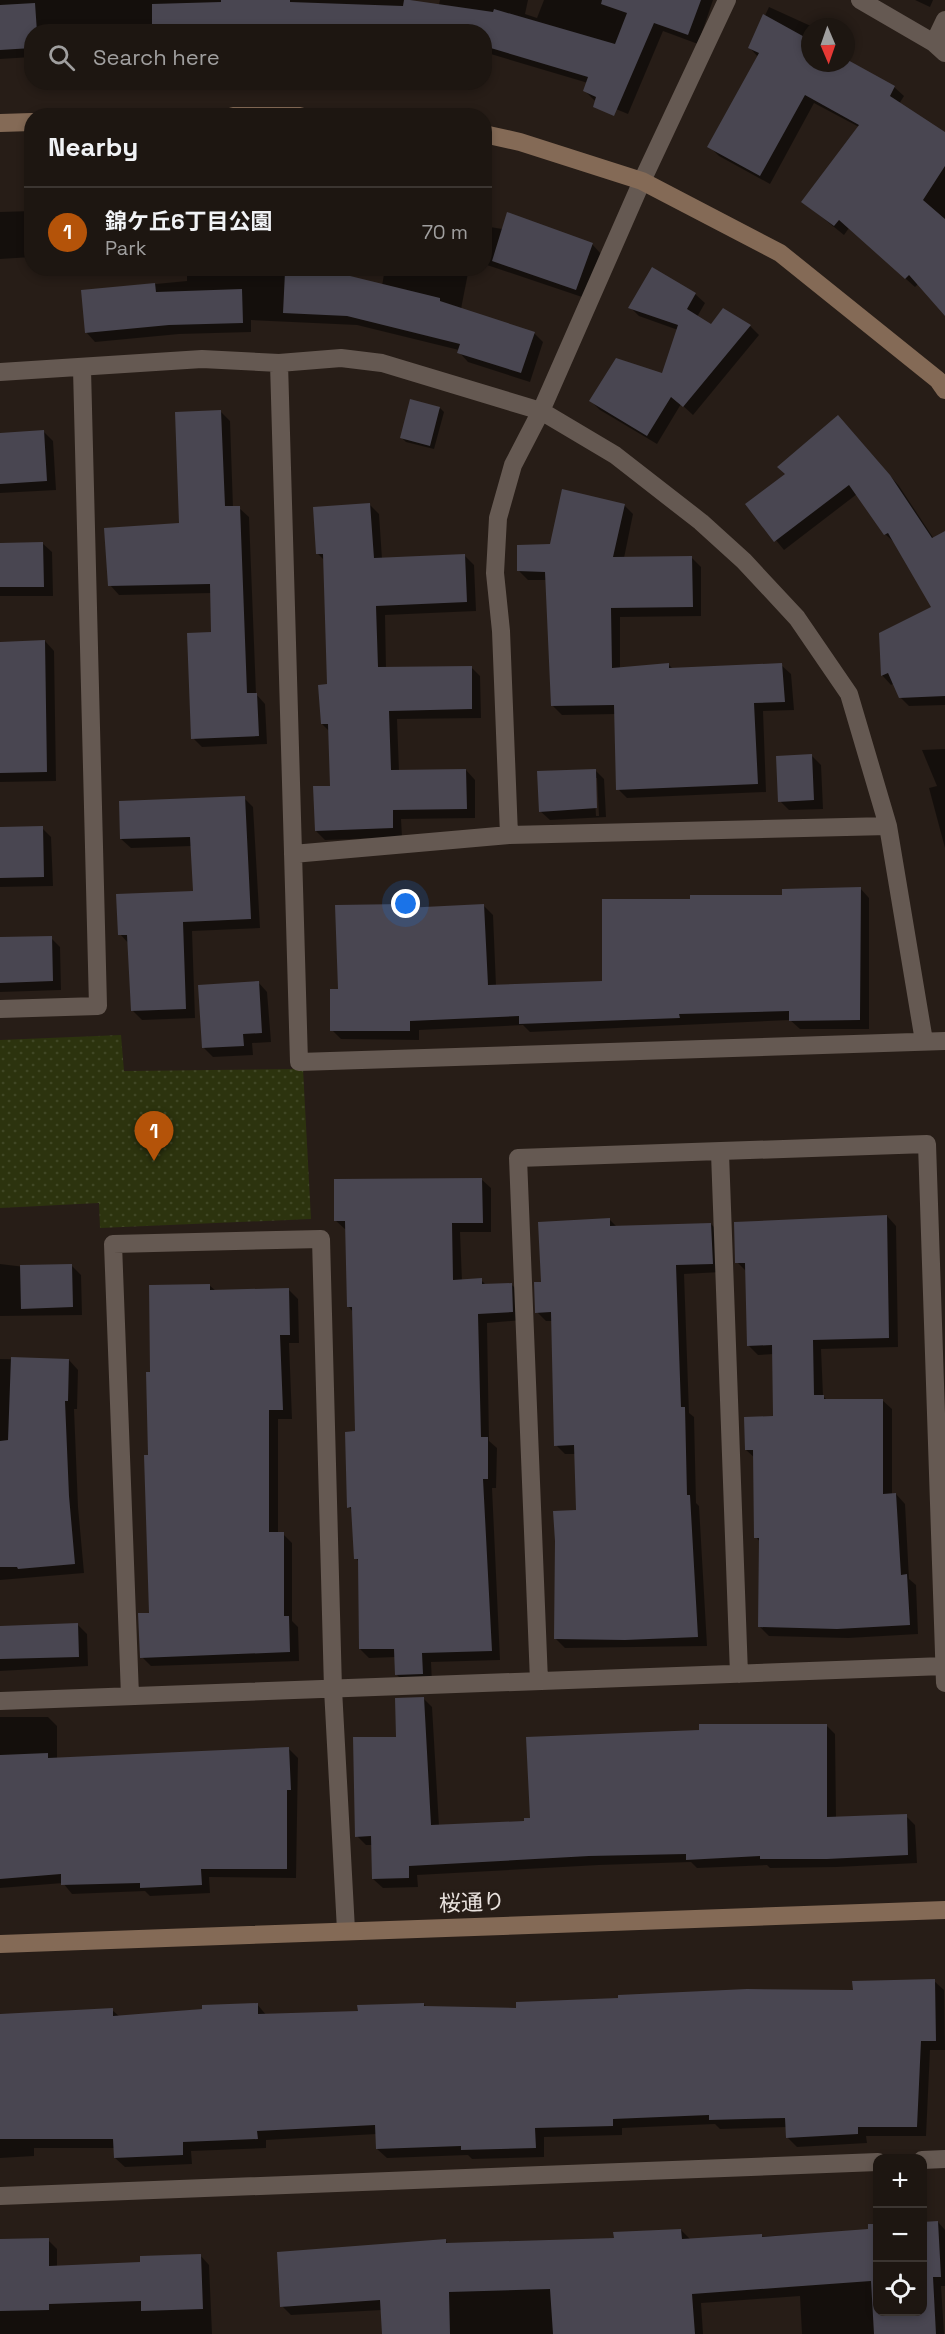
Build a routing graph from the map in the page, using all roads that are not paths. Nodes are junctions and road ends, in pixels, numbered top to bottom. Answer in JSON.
{"nodes":[{"id":1,"x":727,"y":0,"type":"edge"},
{"id":2,"x":860,"y":0,"type":"edge"},
{"id":3,"x":945,"y":20,"type":"edge"},
{"id":4,"x":940,"y":48,"type":"edge"},
{"id":5,"x":24,"y":122,"type":"edge"},
{"id":6,"x":0,"y":123,"type":"edge"},
{"id":7,"x":492,"y":136,"type":"edge"},
{"id":8,"x":642,"y":181,"type":"junction"},
{"id":9,"x":279,"y":363,"type":"junction"},
{"id":10,"x":82,"y":369,"type":"junction"},
{"id":11,"x":0,"y":372,"type":"edge"},
{"id":12,"x":945,"y":390,"type":"edge"},
{"id":13,"x":541,"y":411,"type":"junction"},
{"id":14,"x":888,"y":826,"type":"junction"},
{"id":15,"x":509,"y":835,"type":"junction"},
{"id":16,"x":293,"y":854,"type":"junction"},
{"id":17,"x":0,"y":1009,"type":"edge"},
{"id":18,"x":924,"y":1041,"type":"junction"},
{"id":19,"x":945,"y":1041,"type":"edge"},
{"id":20,"x":720,"y":1152,"type":"junction"},
{"id":21,"x":944,"y":1666,"type":"edge"},
{"id":22,"x":739,"y":1674,"type":"junction"},
{"id":23,"x":538,"y":1681,"type":"junction"},
{"id":24,"x":945,"y":1683,"type":"edge"},
{"id":25,"x":333,"y":1689,"type":"junction"},
{"id":26,"x":130,"y":1696,"type":"junction"},
{"id":27,"x":0,"y":1701,"type":"edge"},
{"id":28,"x":945,"y":1910,"type":"edge"},
{"id":29,"x":346,"y":1930,"type":"junction"},
{"id":30,"x":0,"y":1944,"type":"edge"},
{"id":31,"x":945,"y":2159,"type":"edge"},
{"id":32,"x":927,"y":2160,"type":"edge"},
{"id":33,"x":873,"y":2162,"type":"edge"},
{"id":34,"x":0,"y":2196,"type":"edge"}],
"edges":[{"from":1,"to":8,"type":"street"},
{"from":2,"to":4,"type":"street"},
{"from":3,"to":4,"type":"street"},
{"from":5,"to":6,"type":"street"},
{"from":7,"to":8,"type":"street"},
{"from":8,"to":12,"type":"street"},
{"from":8,"to":13,"type":"street"},
{"from":9,"to":10,"type":"street"},
{"from":9,"to":13,"type":"street"},
{"from":9,"to":16,"type":"street"},
{"from":10,"to":11,"type":"street"},
{"from":10,"to":17,"type":"street"},
{"from":13,"to":14,"type":"street"},
{"from":13,"to":15,"type":"street"},
{"from":14,"to":15,"type":"street"},
{"from":14,"to":18,"type":"street"},
{"from":15,"to":16,"type":"street"},
{"from":16,"to":18,"type":"street"},
{"from":18,"to":19,"type":"street"},
{"from":20,"to":21,"type":"street"},
{"from":20,"to":22,"type":"street"},
{"from":20,"to":23,"type":"street"},
{"from":21,"to":22,"type":"street"},
{"from":21,"to":24,"type":"street"},
{"from":22,"to":23,"type":"street"},
{"from":23,"to":25,"type":"street"},
{"from":25,"to":26,"type":"street"},
{"from":25,"to":26,"type":"street"},
{"from":25,"to":29,"type":"street"},
{"from":26,"to":27,"type":"street"},
{"from":28,"to":29,"type":"street","name":"桜通り"},
{"from":29,"to":30,"type":"street","name":"桜通り"},
{"from":31,"to":32,"type":"street"},
{"from":33,"to":34,"type":"street"}]}
